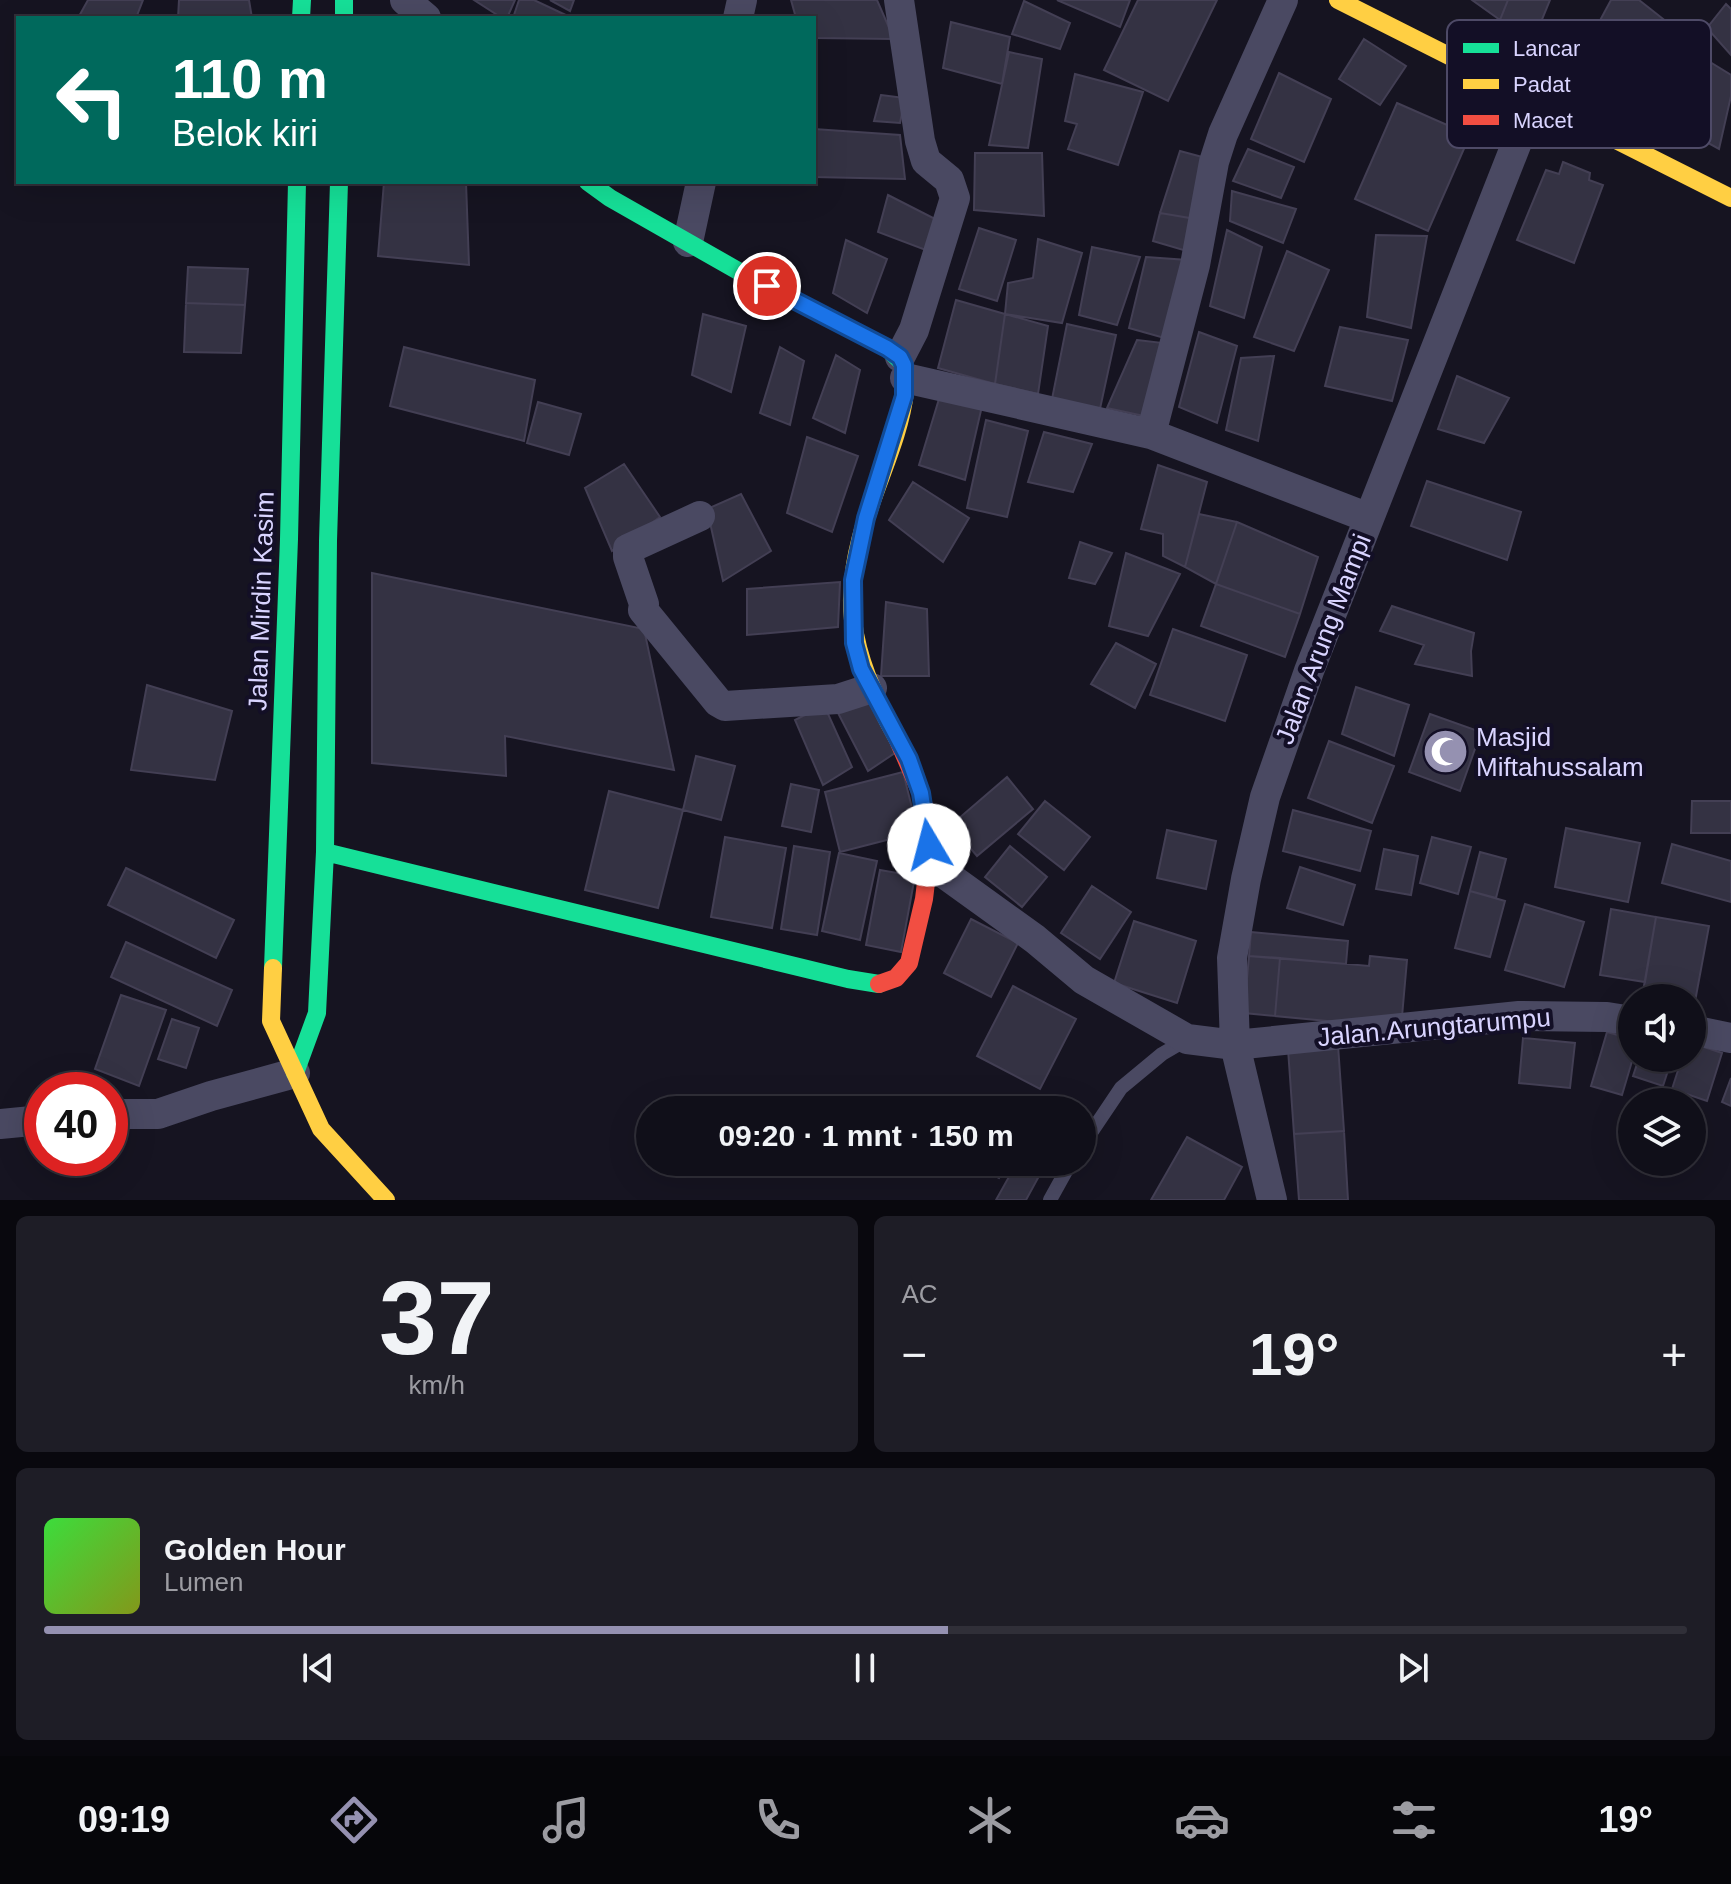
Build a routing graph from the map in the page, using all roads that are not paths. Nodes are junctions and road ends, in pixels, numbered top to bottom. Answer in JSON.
{"nodes":[{"id":1,"x":405,"y":0,"type":"edge"},
{"id":2,"x":899,"y":0,"type":"edge"},
{"id":3,"x":1283,"y":0,"type":"edge"},
{"id":4,"x":1338,"y":0,"type":"edge"},
{"id":5,"x":424,"y":16,"type":"edge"},
{"id":6,"x":1447,"y":55,"type":"edge"},
{"id":7,"x":1515,"y":148,"type":"edge"},
{"id":8,"x":1632,"y":148,"type":"edge"},
{"id":9,"x":297,"y":184,"type":"edge"},
{"id":10,"x":339,"y":184,"type":"edge"},
{"id":11,"x":591,"y":184,"type":"edge"},
{"id":12,"x":701,"y":184,"type":"edge"},
{"id":13,"x":1731,"y":198,"type":"edge"},
{"id":14,"x":688,"y":242,"type":"junction"},
{"id":15,"x":902,"y":367,"type":"junction"},
{"id":16,"x":1151,"y":434,"type":"junction"},
{"id":17,"x":700,"y":516,"type":"dead end"},
{"id":18,"x":1369,"y":518,"type":"junction"},
{"id":19,"x":309,"y":540,"type":"junction"},
{"id":20,"x":872,"y":688,"type":"junction"},
{"id":21,"x":325,"y":852,"type":"junction"},
{"id":22,"x":931,"y":864,"type":"junction"},
{"id":23,"x":1618,"y":1019,"type":"edge"},
{"id":24,"x":1706,"y":1033,"type":"edge"},
{"id":25,"x":1731,"y":1038,"type":"edge"},
{"id":26,"x":1187,"y":1039,"type":"junction"},
{"id":27,"x":1235,"y":1045,"type":"junction"},
{"id":28,"x":295,"y":1073,"type":"junction"},
{"id":29,"x":128,"y":1114,"type":"edge"},
{"id":30,"x":24,"y":1122,"type":"edge"},
{"id":31,"x":0,"y":1124,"type":"edge"},
{"id":32,"x":1096,"y":1125,"type":"edge"},
{"id":33,"x":1063,"y":1176,"type":"edge"},
{"id":34,"x":386,"y":1200,"type":"edge"},
{"id":35,"x":1050,"y":1200,"type":"edge"},
{"id":36,"x":1272,"y":1200,"type":"edge"}],
"edges":[{"from":1,"to":5,"type":"street"},
{"from":2,"to":15,"type":"street"},
{"from":3,"to":16,"type":"street"},
{"from":4,"to":6,"type":"main road"},
{"from":7,"to":18,"type":"street","name":"Jalan Arung Mampi"},
{"from":8,"to":13,"type":"main road"},
{"from":9,"to":19,"type":"main road","name":"Jalan Mirdin Kasim"},
{"from":10,"to":19,"type":"main road","name":"Jalan Mirdin Kasim"},
{"from":11,"to":14,"type":"main road"},
{"from":12,"to":14,"type":"street"},
{"from":14,"to":15,"type":"main road"},
{"from":15,"to":16,"type":"street"},
{"from":15,"to":20,"type":"main road"},
{"from":16,"to":18,"type":"street"},
{"from":17,"to":20,"type":"street"},
{"from":18,"to":27,"type":"street","name":"Jalan Arung Mampi"},
{"from":19,"to":21,"type":"main road","name":"Jalan Mirdin Kasim"},
{"from":19,"to":28,"type":"main road","name":"Jalan Mirdin Kasim"},
{"from":20,"to":22,"type":"main road"},
{"from":21,"to":22,"type":"main road"},
{"from":21,"to":28,"type":"main road","name":"Jalan Mirdin Kasim"},
{"from":22,"to":26,"type":"street"},
{"from":23,"to":27,"type":"street","name":"Jalan.Arungtarumpu"},
{"from":24,"to":25,"type":"street"},
{"from":26,"to":27,"type":"street","name":"Jalan.Arungtarumpu"},
{"from":26,"to":32,"type":"lane"},
{"from":27,"to":36,"type":"street","name":"Jalan Arung Mampi"},
{"from":28,"to":29,"type":"street"},
{"from":28,"to":34,"type":"main road"},
{"from":30,"to":31,"type":"street"},
{"from":33,"to":35,"type":"lane"}]}
